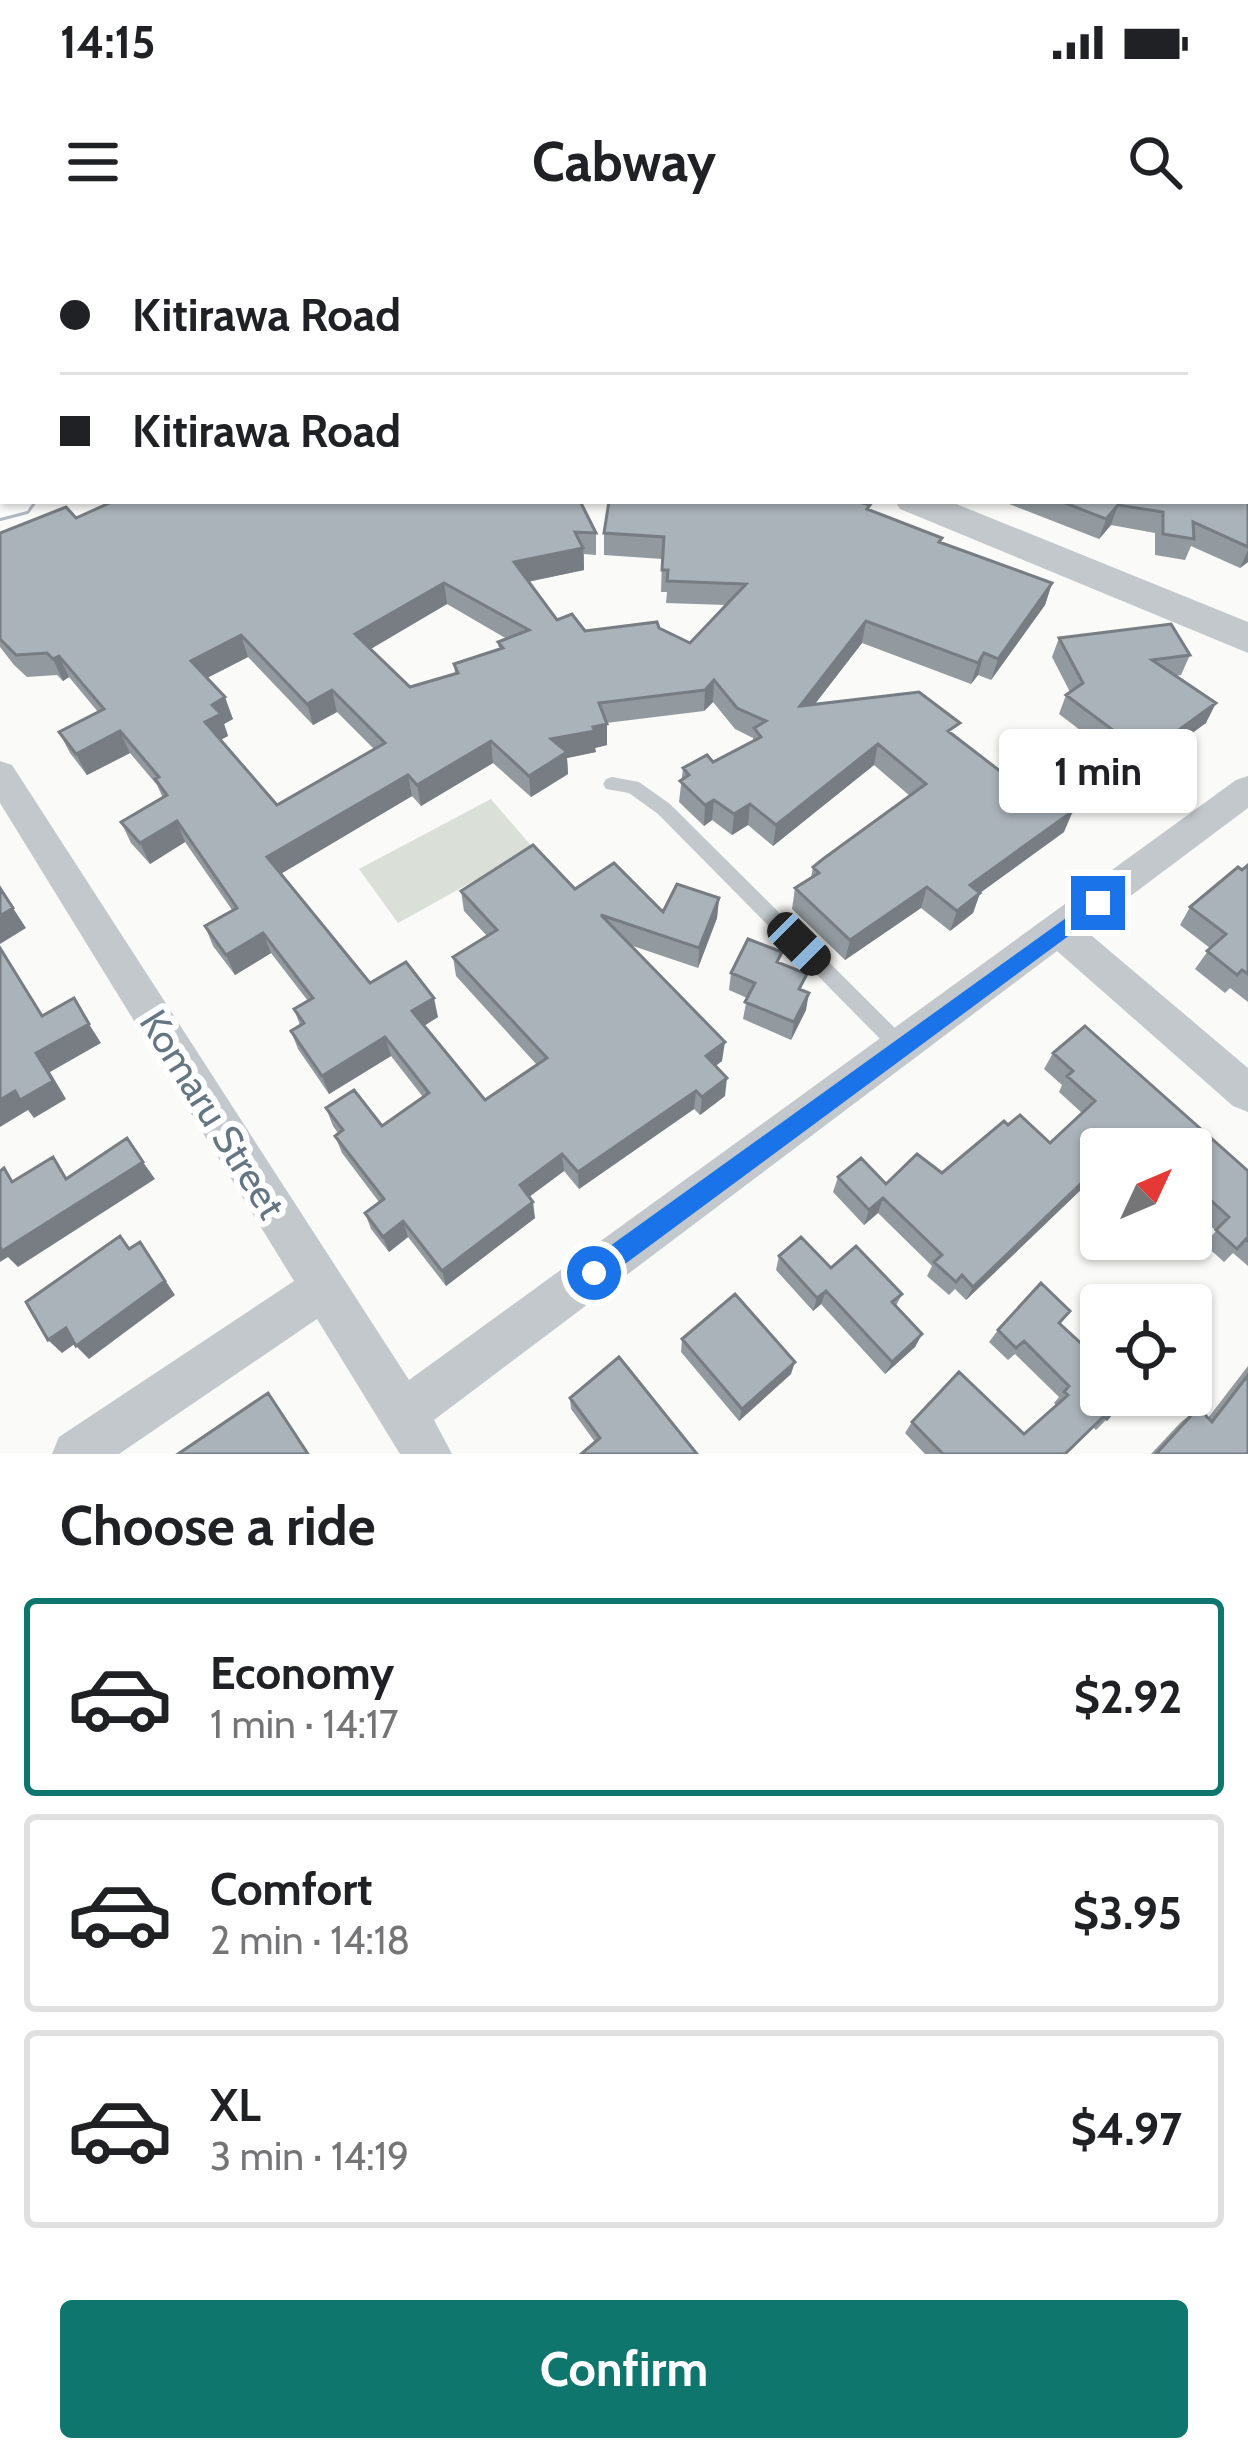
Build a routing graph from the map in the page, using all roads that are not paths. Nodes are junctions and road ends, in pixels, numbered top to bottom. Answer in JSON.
{"nodes":[{"id":1,"x":921,"y":504,"type":"edge"},
{"id":2,"x":1248,"y":638,"type":"edge"},
{"id":3,"x":0,"y":774,"type":"edge"},
{"id":4,"x":612,"y":784,"type":"dead end"},
{"id":5,"x":1248,"y":789,"type":"edge"},
{"id":6,"x":1060,"y":932,"type":"junction"},
{"id":7,"x":900,"y":1046,"type":"junction"},
{"id":8,"x":1248,"y":1093,"type":"edge"},
{"id":9,"x":322,"y":1288,"type":"junction"},
{"id":10,"x":403,"y":1414,"type":"junction"},
{"id":11,"x":76,"y":1454,"type":"edge"},
{"id":12,"x":428,"y":1454,"type":"edge"}],
"edges":[{"from":1,"to":2,"type":"street"},
{"from":3,"to":9,"type":"street","name":"Komaru Street"},
{"from":4,"to":7,"type":"lane"},
{"from":5,"to":6,"type":"street"},
{"from":6,"to":7,"type":"street"},
{"from":6,"to":8,"type":"street"},
{"from":7,"to":10,"type":"street"},
{"from":9,"to":10,"type":"street","name":"Komaru Street"},
{"from":9,"to":11,"type":"street"},
{"from":10,"to":12,"type":"street","name":"Komaru Street"}]}
